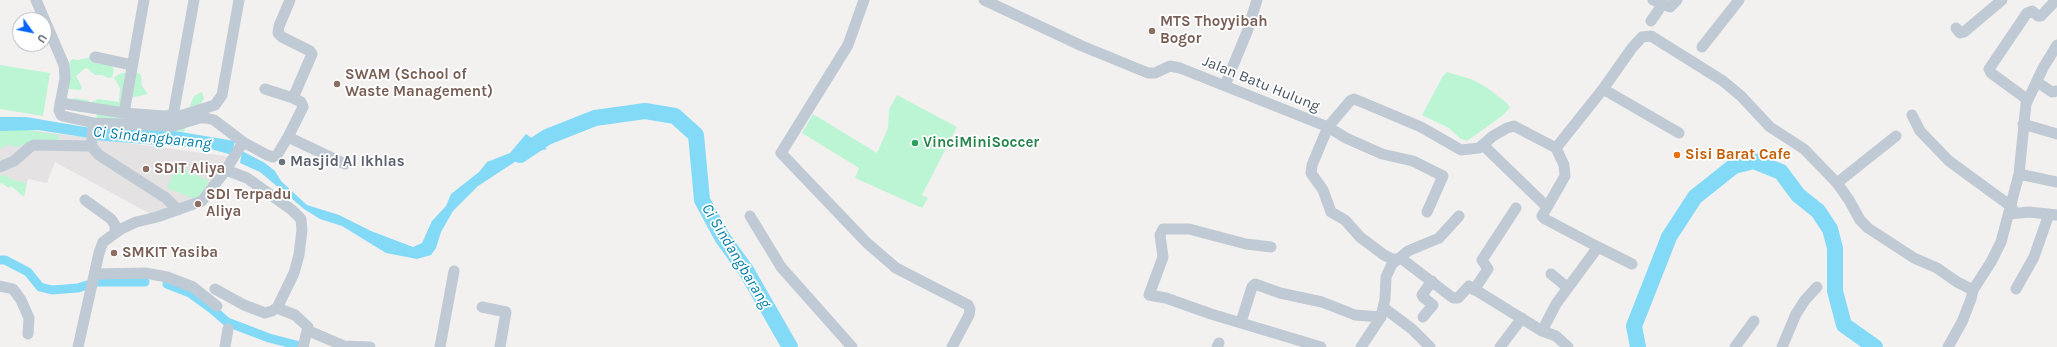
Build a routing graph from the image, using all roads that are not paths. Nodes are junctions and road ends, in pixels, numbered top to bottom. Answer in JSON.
{"nodes":[{"id":1,"x":36,"y":0,"type":"edge"},
{"id":2,"x":144,"y":0,"type":"edge"},
{"id":3,"x":194,"y":0,"type":"edge"},
{"id":4,"x":239,"y":0,"type":"edge"},
{"id":5,"x":290,"y":0,"type":"edge"},
{"id":6,"x":864,"y":0,"type":"edge"},
{"id":7,"x":984,"y":0,"type":"edge"},
{"id":8,"x":1257,"y":0,"type":"edge"},
{"id":9,"x":1677,"y":0,"type":"edge"},
{"id":10,"x":1739,"y":0,"type":"edge"},
{"id":11,"x":2002,"y":0,"type":"edge"},
{"id":12,"x":2056,"y":0,"type":"edge"},
{"id":13,"x":1658,"y":2,"type":"edge"},
{"id":14,"x":1651,"y":21,"type":"dead end"},
{"id":15,"x":1956,"y":28,"type":"dead end"},
{"id":16,"x":2057,"y":45,"type":"edge"},
{"id":17,"x":1702,"y":47,"type":"dead end"},
{"id":18,"x":95,"y":57,"type":"dead end"},
{"id":19,"x":132,"y":66,"type":"junction"},
{"id":20,"x":2037,"y":82,"type":"junction"},
{"id":21,"x":1225,"y":85,"type":"junction"},
{"id":22,"x":265,"y":89,"type":"dead end"},
{"id":23,"x":1603,"y":89,"type":"junction"},
{"id":24,"x":2057,"y":91,"type":"edge"},
{"id":25,"x":293,"y":98,"type":"junction"},
{"id":26,"x":2028,"y":100,"type":"junction"},
{"id":27,"x":60,"y":103,"type":"junction"},
{"id":28,"x":124,"y":114,"type":"junction"},
{"id":29,"x":1912,"y":115,"type":"dead end"},
{"id":30,"x":173,"y":116,"type":"junction"},
{"id":31,"x":2023,"y":124,"type":"junction"},
{"id":32,"x":1328,"y":127,"type":"junction"},
{"id":33,"x":1679,"y":133,"type":"dead end"},
{"id":34,"x":93,"y":134,"type":"junction"},
{"id":35,"x":2057,"y":134,"type":"edge"},
{"id":36,"x":1896,"y":136,"type":"dead end"},
{"id":37,"x":288,"y":137,"type":"junction"},
{"id":38,"x":241,"y":144,"type":"junction"},
{"id":39,"x":1483,"y":145,"type":"junction"},
{"id":40,"x":1556,"y":148,"type":"junction"},
{"id":41,"x":345,"y":164,"type":"dead end"},
{"id":42,"x":0,"y":167,"type":"edge"},
{"id":43,"x":226,"y":170,"type":"junction"},
{"id":44,"x":2020,"y":174,"type":"junction"},
{"id":45,"x":2057,"y":182,"type":"edge"},
{"id":46,"x":1837,"y":183,"type":"junction"},
{"id":47,"x":85,"y":200,"type":"dead end"},
{"id":48,"x":1546,"y":206,"type":"junction"},
{"id":49,"x":1516,"y":208,"type":"dead end"},
{"id":50,"x":178,"y":210,"type":"junction"},
{"id":51,"x":2011,"y":211,"type":"junction"},
{"id":52,"x":1427,"y":212,"type":"dead end"},
{"id":53,"x":2053,"y":215,"type":"edge"},
{"id":54,"x":750,"y":216,"type":"dead end"},
{"id":55,"x":1459,"y":216,"type":"dead end"},
{"id":56,"x":115,"y":234,"type":"junction"},
{"id":57,"x":1271,"y":247,"type":"dead end"},
{"id":58,"x":1598,"y":247,"type":"junction"},
{"id":59,"x":1398,"y":259,"type":"junction"},
{"id":60,"x":1632,"y":264,"type":"dead end"},
{"id":61,"x":454,"y":271,"type":"dead end"},
{"id":62,"x":94,"y":274,"type":"junction"},
{"id":63,"x":1551,"y":274,"type":"dead end"},
{"id":64,"x":1432,"y":281,"type":"junction"},
{"id":65,"x":0,"y":286,"type":"edge"},
{"id":66,"x":1567,"y":287,"type":"junction"},
{"id":67,"x":1817,"y":287,"type":"dead end"},
{"id":68,"x":215,"y":289,"type":"dead end"},
{"id":69,"x":2016,"y":289,"type":"dead end"},
{"id":70,"x":1474,"y":290,"type":"junction"},
{"id":71,"x":1973,"y":290,"type":"junction"},
{"id":72,"x":217,"y":306,"type":"dead end"},
{"id":73,"x":482,"y":307,"type":"dead end"},
{"id":74,"x":277,"y":308,"type":"junction"},
{"id":75,"x":1382,"y":312,"type":"junction"},
{"id":76,"x":1423,"y":317,"type":"dead end"},
{"id":77,"x":1522,"y":318,"type":"junction"},
{"id":78,"x":1754,"y":321,"type":"dead end"},
{"id":79,"x":1240,"y":322,"type":"junction"},
{"id":80,"x":228,"y":329,"type":"dead end"},
{"id":81,"x":309,"y":331,"type":"junction"},
{"id":82,"x":1542,"y":331,"type":"junction"},
{"id":83,"x":28,"y":334,"type":"dead end"},
{"id":84,"x":304,"y":345,"type":"edge"},
{"id":85,"x":78,"y":347,"type":"edge"},
{"id":86,"x":225,"y":347,"type":"edge"},
{"id":87,"x":370,"y":347,"type":"edge"},
{"id":88,"x":440,"y":347,"type":"edge"},
{"id":89,"x":500,"y":347,"type":"edge"},
{"id":90,"x":852,"y":347,"type":"edge"},
{"id":91,"x":952,"y":347,"type":"edge"},
{"id":92,"x":1321,"y":347,"type":"edge"},
{"id":93,"x":1361,"y":347,"type":"edge"},
{"id":94,"x":1430,"y":347,"type":"edge"},
{"id":95,"x":1500,"y":347,"type":"edge"},
{"id":96,"x":1568,"y":347,"type":"edge"},
{"id":97,"x":1735,"y":347,"type":"edge"},
{"id":98,"x":1782,"y":347,"type":"edge"},
{"id":99,"x":1948,"y":347,"type":"edge"}],
"edges":[{"from":1,"to":27,"type":"street"},
{"from":2,"to":19,"type":"street"},
{"from":3,"to":30,"type":"street"},
{"from":4,"to":30,"type":"street"},
{"from":5,"to":25,"type":"street"},
{"from":6,"to":91,"type":"street"},
{"from":7,"to":21,"type":"street","name":"Jalan Batu Hulung"},
{"from":8,"to":21,"type":"street"},
{"from":9,"to":13,"type":"street"},
{"from":10,"to":17,"type":"street"},
{"from":11,"to":15,"type":"street"},
{"from":12,"to":26,"type":"street"},
{"from":13,"to":14,"type":"street"},
{"from":16,"to":20,"type":"street"},
{"from":18,"to":19,"type":"street"},
{"from":19,"to":28,"type":"street"},
{"from":20,"to":24,"type":"street"},
{"from":20,"to":26,"type":"street"},
{"from":21,"to":32,"type":"street","name":"Jalan Batu Hulung"},
{"from":22,"to":25,"type":"street"},
{"from":23,"to":33,"type":"street"},
{"from":23,"to":40,"type":"street"},
{"from":23,"to":46,"type":"street"},
{"from":25,"to":37,"type":"street"},
{"from":26,"to":31,"type":"street"},
{"from":27,"to":28,"type":"street"},
{"from":27,"to":34,"type":"street"},
{"from":28,"to":30,"type":"street"},
{"from":29,"to":51,"type":"street"},
{"from":31,"to":35,"type":"street"},
{"from":31,"to":44,"type":"street"},
{"from":32,"to":39,"type":"street"},
{"from":32,"to":52,"type":"street","name":"Jalan Batu Hulung"},
{"from":32,"to":59,"type":"street"},
{"from":34,"to":38,"type":"street"},
{"from":34,"to":42,"type":"street"},
{"from":34,"to":50,"type":"street"},
{"from":36,"to":46,"type":"street"},
{"from":37,"to":38,"type":"street"},
{"from":37,"to":41,"type":"street"},
{"from":38,"to":43,"type":"street"},
{"from":39,"to":40,"type":"street"},
{"from":39,"to":48,"type":"street"},
{"from":40,"to":48,"type":"street"},
{"from":43,"to":50,"type":"street"},
{"from":43,"to":74,"type":"street"},
{"from":44,"to":45,"type":"street"},
{"from":44,"to":51,"type":"street"},
{"from":46,"to":71,"type":"street"},
{"from":47,"to":56,"type":"street"},
{"from":48,"to":58,"type":"street"},
{"from":49,"to":70,"type":"street"},
{"from":50,"to":56,"type":"street"},
{"from":51,"to":53,"type":"street"},
{"from":51,"to":71,"type":"street"},
{"from":53,"to":69,"type":"street"},
{"from":54,"to":90,"type":"street"},
{"from":55,"to":59,"type":"street"},
{"from":56,"to":62,"type":"street"},
{"from":57,"to":79,"type":"street"},
{"from":58,"to":60,"type":"street"},
{"from":58,"to":66,"type":"street"},
{"from":59,"to":64,"type":"street"},
{"from":59,"to":75,"type":"street"},
{"from":61,"to":88,"type":"street"},
{"from":62,"to":72,"type":"street"},
{"from":62,"to":85,"type":"street"},
{"from":63,"to":66,"type":"street"},
{"from":64,"to":70,"type":"street"},
{"from":64,"to":76,"type":"street"},
{"from":65,"to":83,"type":"street"},
{"from":66,"to":82,"type":"street"},
{"from":67,"to":98,"type":"street"},
{"from":68,"to":74,"type":"street"},
{"from":70,"to":77,"type":"street"},
{"from":71,"to":99,"type":"street"},
{"from":73,"to":89,"type":"street"},
{"from":74,"to":81,"type":"street"},
{"from":75,"to":79,"type":"street"},
{"from":75,"to":93,"type":"street"},
{"from":75,"to":94,"type":"street"},
{"from":77,"to":82,"type":"street"},
{"from":77,"to":95,"type":"street"},
{"from":78,"to":97,"type":"street"},
{"from":79,"to":92,"type":"street"},
{"from":80,"to":86,"type":"street"},
{"from":81,"to":84,"type":"street"},
{"from":81,"to":87,"type":"street"},
{"from":82,"to":96,"type":"street"}]}
